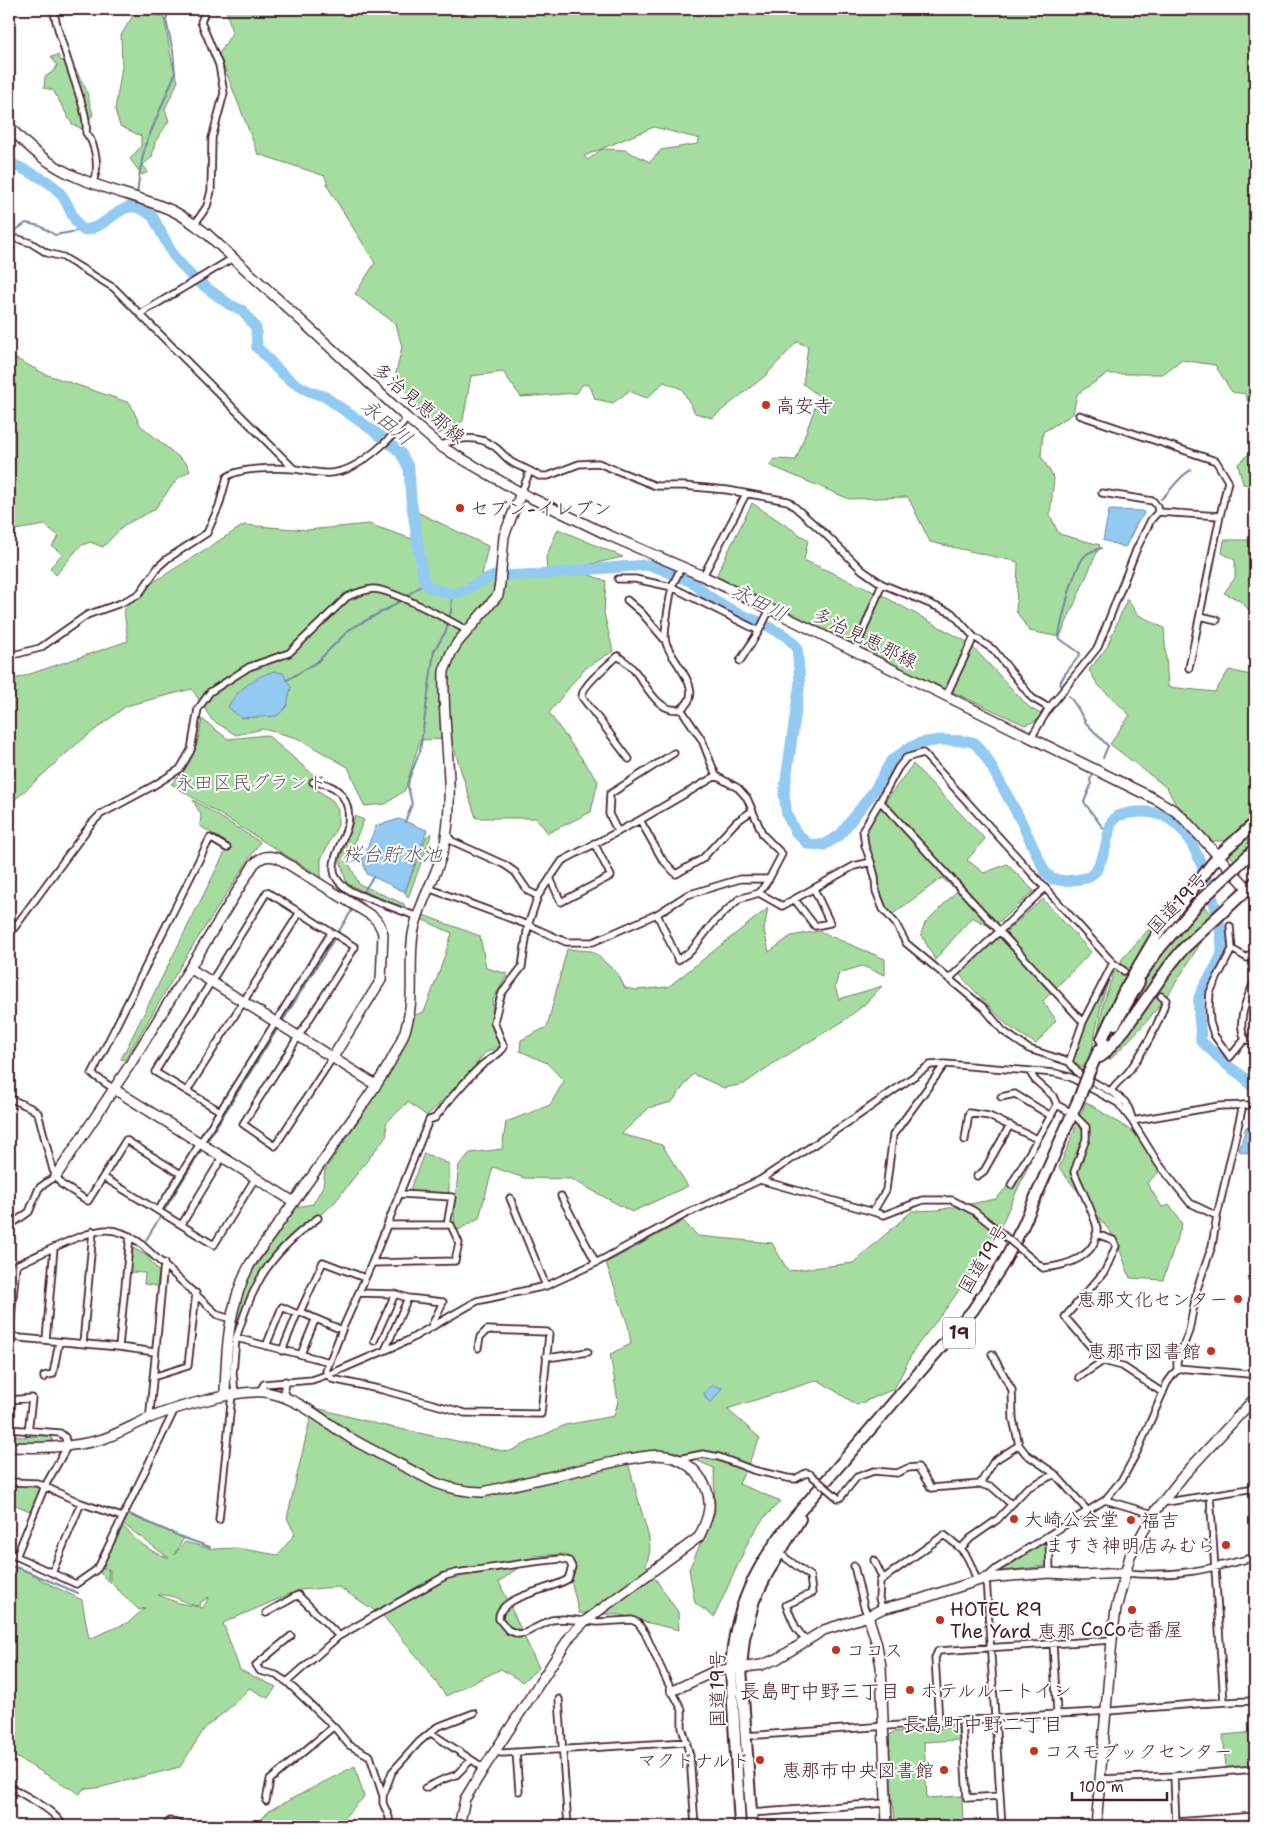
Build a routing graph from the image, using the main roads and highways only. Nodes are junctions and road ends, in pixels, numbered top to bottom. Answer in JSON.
{"nodes":[{"id":1,"x":1255,"y":823,"type":"edge"},
{"id":2,"x":1255,"y":849,"type":"edge"},
{"id":3,"x":1255,"y":853,"type":"edge"},
{"id":4,"x":1239,"y":866,"type":"junction"},
{"id":5,"x":1253,"y":889,"type":"edge"},
{"id":6,"x":1201,"y":902,"type":"junction"},
{"id":7,"x":1103,"y":1042,"type":"junction"},
{"id":8,"x":1100,"y":1057,"type":"junction"},
{"id":9,"x":1091,"y":1072,"type":"junction"},
{"id":10,"x":1073,"y":1115,"type":"junction"},
{"id":11,"x":736,"y":1669,"type":"junction"},
{"id":12,"x":740,"y":1826,"type":"edge"},
{"id":13,"x":752,"y":1826,"type":"edge"}],
"edges":[{"from":1,"to":7,"type":"highway"},
{"from":2,"to":4,"type":"highway","name":"国道19号","number":"19"},
{"from":3,"to":4,"type":"highway","name":"国道19号","number":"19"},
{"from":4,"to":6,"type":"highway","name":"国道19号","number":"19","bridge":true},
{"from":5,"to":8,"type":"highway"},
{"from":6,"to":7,"type":"highway","name":"国道19号","number":"19"},
{"from":6,"to":8,"type":"highway","name":"国道19号","number":"19"},
{"from":7,"to":9,"type":"highway","name":"国道19号","number":"19"},
{"from":8,"to":9,"type":"highway","name":"国道19号","number":"19"},
{"from":9,"to":10,"type":"highway","name":"国道19号","number":"19","bridge":true},
{"from":10,"to":11,"type":"highway","name":"国道19号","number":"19"},
{"from":10,"to":11,"type":"highway","name":"国道19号","number":"19"},
{"from":11,"to":12,"type":"highway","name":"国道19号","number":"19"},
{"from":11,"to":13,"type":"highway","name":"国道19号","number":"19"}]}
